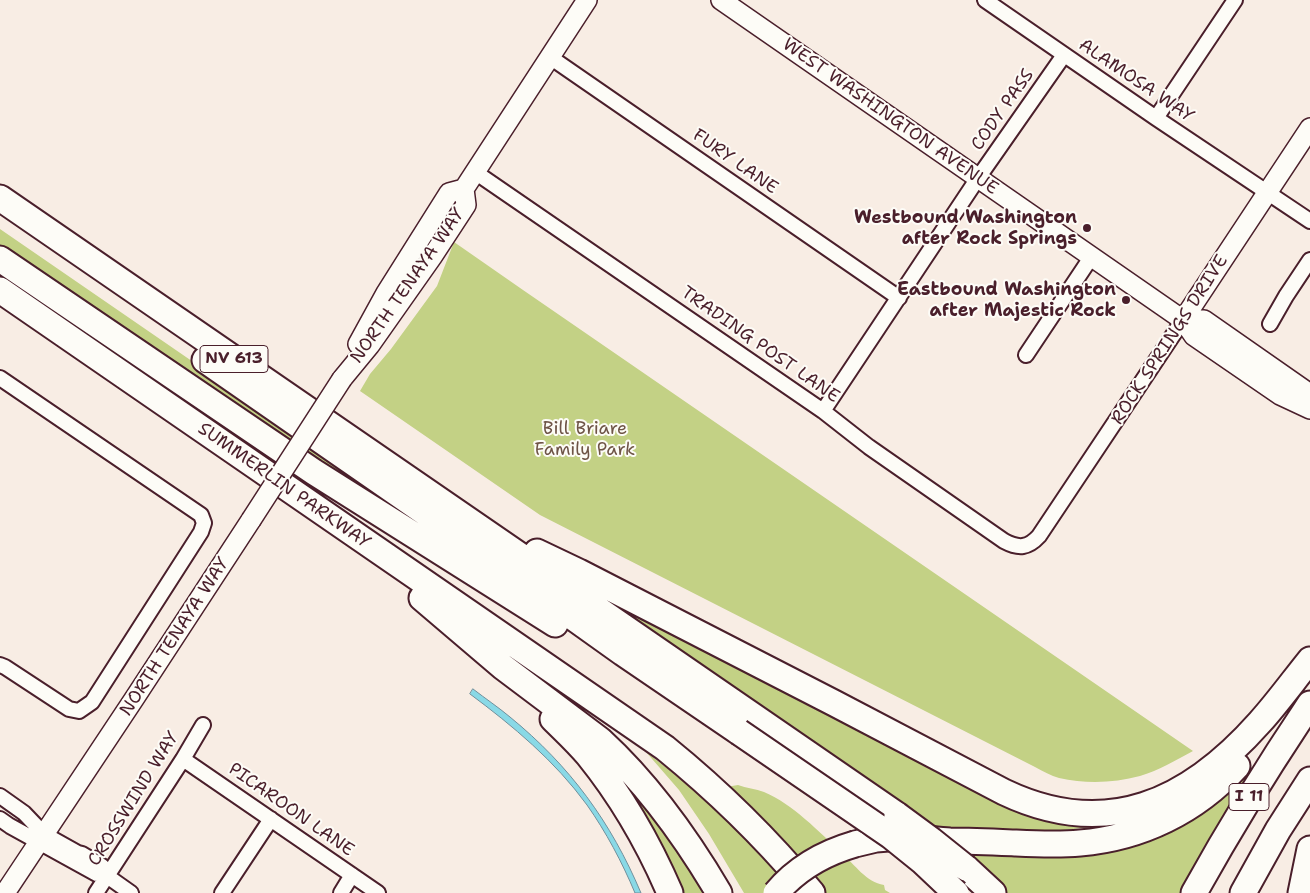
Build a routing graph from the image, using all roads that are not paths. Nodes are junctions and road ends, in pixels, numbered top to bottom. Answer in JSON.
{"nodes":[{"id":1,"x":587,"y":0,"type":"edge"},
{"id":2,"x":721,"y":0,"type":"edge"},
{"id":3,"x":985,"y":0,"type":"edge"},
{"id":4,"x":1230,"y":2,"type":"edge"},
{"id":5,"x":1064,"y":55,"type":"junction"},
{"id":6,"x":550,"y":57,"type":"junction"},
{"id":7,"x":1156,"y":118,"type":"junction"},
{"id":8,"x":1310,"y":128,"type":"edge"},
{"id":9,"x":475,"y":172,"type":"junction"},
{"id":10,"x":978,"y":178,"type":"junction"},
{"id":11,"x":457,"y":191,"type":"junction"},
{"id":12,"x":1268,"y":191,"type":"junction"},
{"id":13,"x":0,"y":198,"type":"edge"},
{"id":14,"x":0,"y":218,"type":"edge"},
{"id":15,"x":1310,"y":221,"type":"edge"},
{"id":16,"x":414,"y":247,"type":"junction"},
{"id":17,"x":1092,"y":256,"type":"junction"},
{"id":18,"x":0,"y":259,"type":"edge"},
{"id":19,"x":1310,"y":260,"type":"edge"},
{"id":20,"x":0,"y":290,"type":"edge"},
{"id":21,"x":899,"y":298,"type":"junction"},
{"id":22,"x":1183,"y":320,"type":"junction"},
{"id":23,"x":1270,"y":324,"type":"dead end"},
{"id":24,"x":384,"y":325,"type":"junction"},
{"id":25,"x":366,"y":342,"type":"junction"},
{"id":26,"x":1026,"y":355,"type":"dead end"},
{"id":27,"x":0,"y":378,"type":"edge"},
{"id":28,"x":1310,"y":394,"type":"edge"},
{"id":29,"x":1310,"y":409,"type":"edge"},
{"id":30,"x":824,"y":411,"type":"junction"},
{"id":31,"x":307,"y":502,"type":"junction"},
{"id":32,"x":467,"y":519,"type":"junction"},
{"id":33,"x":1024,"y":546,"type":"joint"},
{"id":34,"x":1310,"y":661,"type":"edge"},
{"id":35,"x":0,"y":665,"type":"edge"},
{"id":36,"x":503,"y":666,"type":"junction"},
{"id":37,"x":568,"y":682,"type":"junction"},
{"id":38,"x":1310,"y":704,"type":"edge"},
{"id":39,"x":203,"y":725,"type":"dead end"},
{"id":40,"x":735,"y":738,"type":"junction"},
{"id":41,"x":183,"y":759,"type":"junction"},
{"id":42,"x":1310,"y":780,"type":"edge"},
{"id":43,"x":0,"y":796,"type":"edge"},
{"id":44,"x":0,"y":819,"type":"edge"},
{"id":45,"x":271,"y":819,"type":"junction"},
{"id":46,"x":42,"y":838,"type":"junction"},
{"id":47,"x":1310,"y":849,"type":"edge"},
{"id":48,"x":352,"y":875,"type":"junction"},
{"id":49,"x":107,"y":876,"type":"junction"},
{"id":50,"x":5,"y":893,"type":"edge"},
{"id":51,"x":96,"y":893,"type":"edge"},
{"id":52,"x":131,"y":893,"type":"edge"},
{"id":53,"x":222,"y":893,"type":"edge"},
{"id":54,"x":341,"y":893,"type":"edge"},
{"id":55,"x":378,"y":893,"type":"edge"},
{"id":56,"x":670,"y":893,"type":"edge"},
{"id":57,"x":719,"y":893,"type":"edge"},
{"id":58,"x":737,"y":893,"type":"edge"},
{"id":59,"x":776,"y":893,"type":"edge"},
{"id":60,"x":812,"y":893,"type":"edge"},
{"id":61,"x":935,"y":893,"type":"edge"},
{"id":62,"x":956,"y":893,"type":"edge"},
{"id":63,"x":993,"y":893,"type":"edge"},
{"id":64,"x":1194,"y":893,"type":"edge"},
{"id":65,"x":1243,"y":893,"type":"edge"},
{"id":66,"x":1301,"y":893,"type":"edge"}],
"edges":[{"from":1,"to":6,"type":"main road","name":"NORTH TENAYA WAY"},
{"from":2,"to":10,"type":"main road","name":"WEST WASHINGTON AVENUE"},
{"from":3,"to":5,"type":"street","name":"ALAMOSA WAY"},
{"from":4,"to":7,"type":"street"},
{"from":5,"to":7,"type":"street","name":"ALAMOSA WAY"},
{"from":5,"to":10,"type":"street","name":"CODY PASS"},
{"from":6,"to":9,"type":"main road","name":"NORTH TENAYA WAY"},
{"from":6,"to":21,"type":"street","name":"FURY LANE"},
{"from":7,"to":12,"type":"street","name":"ALAMOSA WAY"},
{"from":8,"to":12,"type":"main road","name":"ROCK SPRINGS DRIVE"},
{"from":9,"to":11,"type":"main road","name":"NORTH TENAYA WAY"},
{"from":9,"to":30,"type":"street","name":"TRADING POST LANE"},
{"from":10,"to":17,"type":"main road","name":"WEST WASHINGTON AVENUE"},
{"from":10,"to":21,"type":"street","name":"CODY PASS"},
{"from":11,"to":16,"type":"main road","name":"NORTH TENAYA WAY"},
{"from":11,"to":24,"type":"main road","name":"NORTH TENAYA WAY"},
{"from":12,"to":15,"type":"street","name":"ALAMOSA WAY"},
{"from":12,"to":22,"type":"main road","name":"ROCK SPRINGS DRIVE"},
{"from":13,"to":32,"type":"highway","number":"NV 613"},
{"from":14,"to":40,"type":"highway"},
{"from":16,"to":24,"type":"main road"},
{"from":16,"to":25,"type":"main road","name":"NORTH TENAYA WAY"},
{"from":17,"to":22,"type":"main road","name":"WEST WASHINGTON AVENUE"},
{"from":17,"to":26,"type":"street"},
{"from":18,"to":40,"type":"highway"},
{"from":19,"to":23,"type":"street"},
{"from":20,"to":31,"type":"highway","name":"SUMMERLIN PARKWAY"},
{"from":21,"to":30,"type":"street","name":"CODY PASS"},
{"from":22,"to":28,"type":"main road","name":"WEST WASHINGTON AVENUE"},
{"from":22,"to":29,"type":"main road","name":"WEST WASHINGTON AVENUE"},
{"from":22,"to":33,"type":"street","name":"ROCK SPRINGS DRIVE"},
{"from":24,"to":25,"type":"main road","name":"NORTH TENAYA WAY"},
{"from":25,"to":46,"type":"main road","name":"NORTH TENAYA WAY","bridge":true},
{"from":27,"to":35,"type":"street"},
{"from":30,"to":33,"type":"street","name":"TRADING POST LANE"},
{"from":31,"to":36,"type":"highway"},
{"from":31,"to":37,"type":"highway","name":"SUMMERLIN PARKWAY"},
{"from":32,"to":34,"type":"highway"},
{"from":32,"to":63,"type":"highway","bridge":true},
{"from":34,"to":59,"type":"highway","bridge":true},
{"from":36,"to":56,"type":"highway"},
{"from":36,"to":57,"type":"highway"},
{"from":37,"to":58,"type":"highway"},
{"from":37,"to":60,"type":"highway"},
{"from":38,"to":64,"type":"highway","number":"I 11"},
{"from":39,"to":41,"type":"street","name":"CROSSWIND WAY"},
{"from":40,"to":61,"type":"highway"},
{"from":40,"to":62,"type":"highway","bridge":true},
{"from":41,"to":45,"type":"street","name":"PICAROON LANE"},
{"from":41,"to":49,"type":"street","name":"CROSSWIND WAY"},
{"from":42,"to":65,"type":"highway","number":"I 11"},
{"from":43,"to":46,"type":"street"},
{"from":44,"to":46,"type":"street"},
{"from":45,"to":48,"type":"street","name":"PICAROON LANE"},
{"from":45,"to":53,"type":"street"},
{"from":46,"to":49,"type":"street"},
{"from":46,"to":50,"type":"main road","name":"NORTH TENAYA WAY"},
{"from":47,"to":66,"type":"highway"},
{"from":48,"to":54,"type":"street"},
{"from":48,"to":55,"type":"street","name":"PICAROON LANE"},
{"from":49,"to":51,"type":"street","name":"CROSSWIND WAY"},
{"from":49,"to":52,"type":"street"}]}
